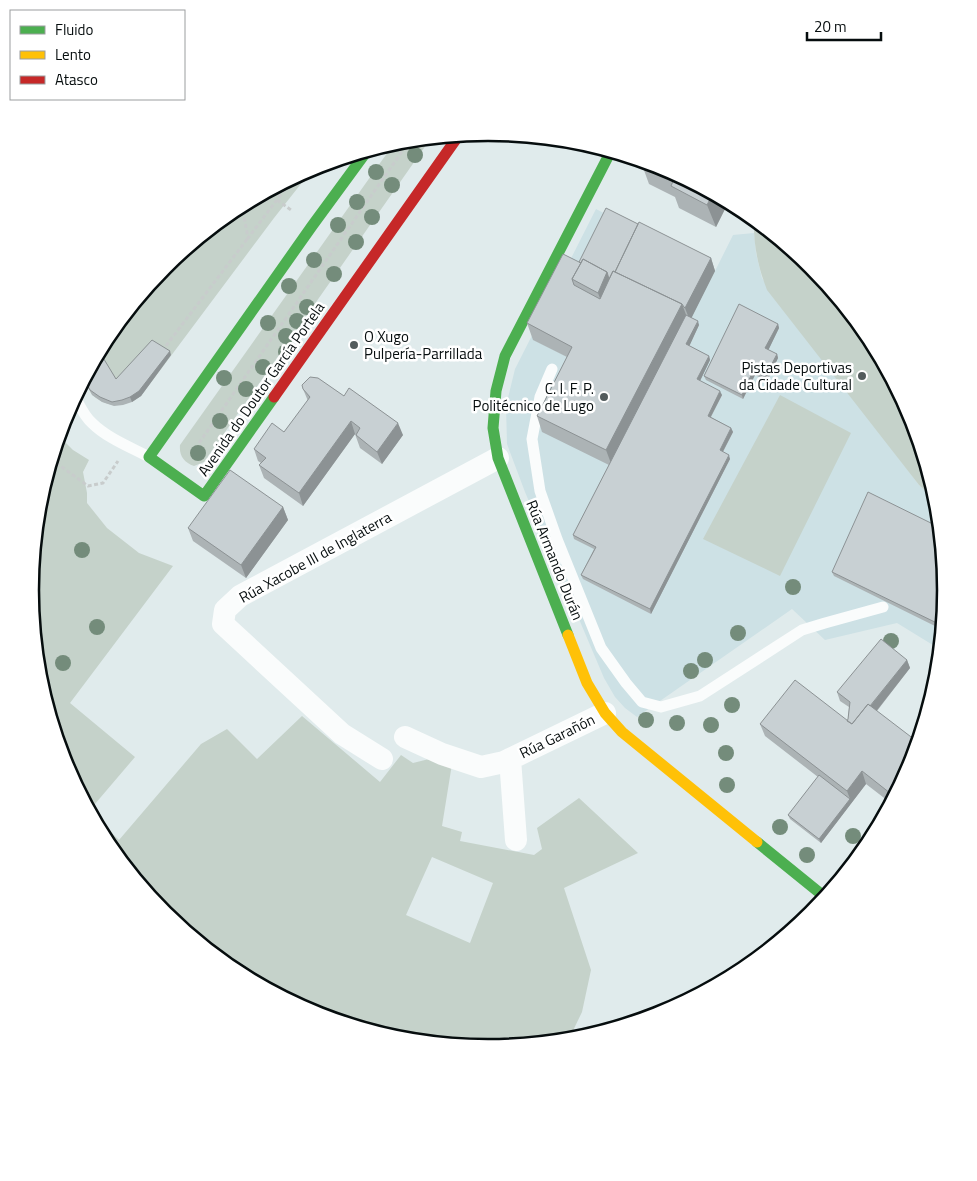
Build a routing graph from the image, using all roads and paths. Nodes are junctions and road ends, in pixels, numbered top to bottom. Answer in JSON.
{"nodes":[{"id":1,"x":455,"y":142,"type":"edge"},
{"id":2,"x":404,"y":149,"type":"edge"},
{"id":3,"x":608,"y":157,"type":"edge"},
{"id":4,"x":360,"y":160,"type":"edge"},
{"id":5,"x":284,"y":190,"type":"edge"},
{"id":6,"x":244,"y":214,"type":"edge"},
{"id":7,"x":248,"y":238,"type":"junction"},
{"id":8,"x":158,"y":356,"type":"edge"},
{"id":9,"x":552,"y":369,"type":"dead end"},
{"id":10,"x":79,"y":405,"type":"edge"},
{"id":11,"x":199,"y":443,"type":"dead end"},
{"id":12,"x":128,"y":446,"type":"junction"},
{"id":13,"x":149,"y":457,"type":"junction"},
{"id":14,"x":498,"y":458,"type":"junction"},
{"id":15,"x":57,"y":463,"type":"edge"},
{"id":16,"x":883,"y":607,"type":"dead end"},
{"id":17,"x":605,"y":714,"type":"junction"},
{"id":18,"x":405,"y":737,"type":"dead end"},
{"id":19,"x":382,"y":759,"type":"dead end"},
{"id":20,"x":510,"y":759,"type":"junction"},
{"id":21,"x":516,"y":840,"type":"dead end"},
{"id":22,"x":821,"y":894,"type":"edge"}],
"edges":[{"from":1,"to":13,"type":"street","name":"Avenida do Doutor García Portela"},
{"from":2,"to":11,"type":"path"},
{"from":3,"to":14,"type":"street","name":"Rúa Armando Durán"},
{"from":4,"to":13,"type":"street"},
{"from":5,"to":7,"type":"path"},
{"from":6,"to":7,"type":"path"},
{"from":7,"to":8,"type":"path"},
{"from":9,"to":16,"type":"lane"},
{"from":10,"to":12,"type":"lane"},
{"from":12,"to":13,"type":"lane"},
{"from":12,"to":15,"type":"path"},
{"from":14,"to":17,"type":"street","name":"Rúa Armando Durán"},
{"from":14,"to":19,"type":"street","name":"Rúa Xacobe III de Inglaterra"},
{"from":17,"to":20,"type":"street","name":"Rúa Garañón"},
{"from":17,"to":22,"type":"street","name":"Rúa Armando Durán"},
{"from":18,"to":20,"type":"street","name":"Rúa Garañón"},
{"from":20,"to":21,"type":"street","name":"Rúa Garañón"}]}
